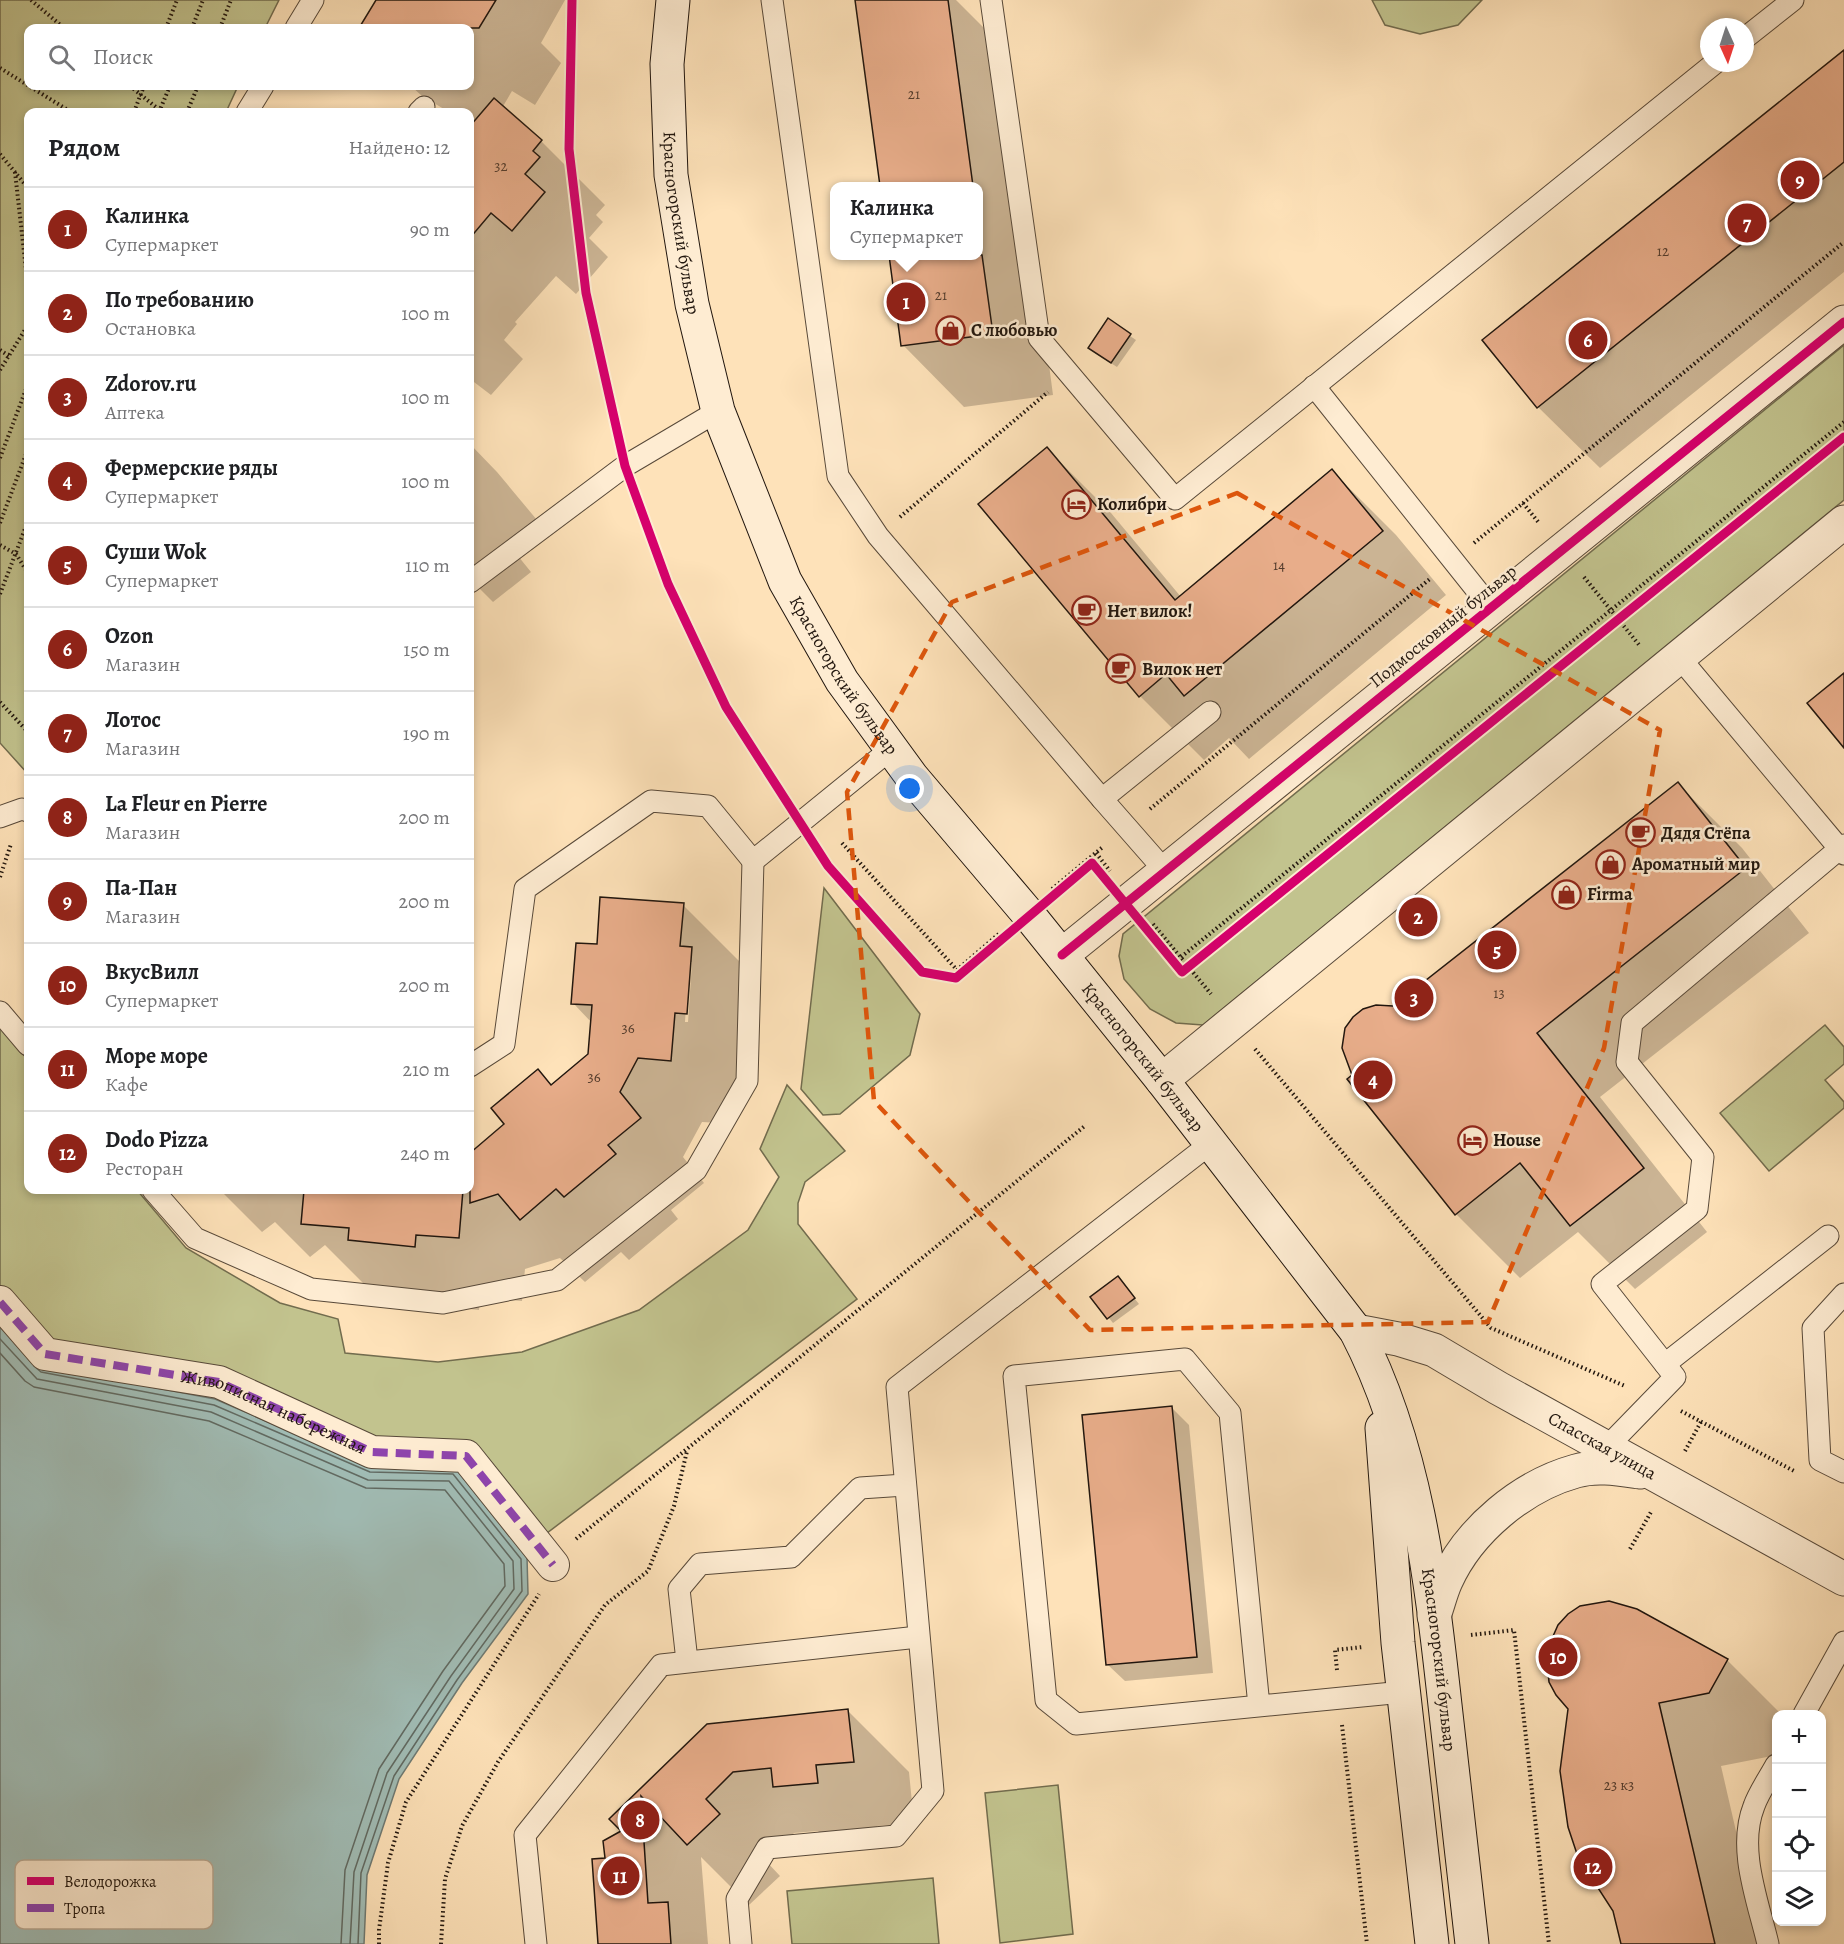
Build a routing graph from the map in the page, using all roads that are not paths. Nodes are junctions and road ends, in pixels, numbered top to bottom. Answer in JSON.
{"nodes":[{"id":1,"x":313,"y":0,"type":"edge"},
{"id":2,"x":673,"y":0,"type":"edge"},
{"id":3,"x":772,"y":0,"type":"edge"},
{"id":4,"x":991,"y":0,"type":"edge"},
{"id":5,"x":1792,"y":0,"type":"edge"},
{"id":6,"x":298,"y":24,"type":"edge"},
{"id":7,"x":1754,"y":31,"type":"edge"},
{"id":8,"x":1703,"y":72,"type":"edge"},
{"id":9,"x":261,"y":90,"type":"edge"},
{"id":10,"x":249,"y":108,"type":"edge"},
{"id":11,"x":1844,"y":322,"type":"edge"},
{"id":12,"x":1314,"y":386,"type":"junction"},
{"id":13,"x":718,"y":411,"type":"junction"},
{"id":14,"x":1844,"y":522,"type":"edge"},
{"id":15,"x":474,"y":579,"type":"edge"},
{"id":16,"x":1491,"y":608,"type":"junction"},
{"id":17,"x":1679,"y":657,"type":"junction"},
{"id":18,"x":1210,"y":712,"type":"dead end"},
{"id":19,"x":891,"y":749,"type":"junction"},
{"id":20,"x":1102,"y":799,"type":"junction"},
{"id":21,"x":24,"y":810,"type":"edge"},
{"id":22,"x":0,"y":817,"type":"edge"},
{"id":23,"x":1843,"y":849,"type":"edge"},
{"id":24,"x":753,"y":861,"type":"junction"},
{"id":25,"x":1166,"y":872,"type":"junction"},
{"id":26,"x":1062,"y":955,"type":"junction"},
{"id":27,"x":0,"y":1012,"type":"edge"},
{"id":28,"x":24,"y":1040,"type":"edge"},
{"id":29,"x":474,"y":1063,"type":"edge"},
{"id":30,"x":1162,"y":1080,"type":"junction"},
{"id":31,"x":1210,"y":1144,"type":"junction"},
{"id":32,"x":156,"y":1194,"type":"edge"},
{"id":33,"x":1828,"y":1236,"type":"dead end"},
{"id":34,"x":1844,"y":1294,"type":"edge"},
{"id":35,"x":0,"y":1302,"type":"edge"},
{"id":36,"x":1356,"y":1331,"type":"junction"},
{"id":37,"x":1665,"y":1364,"type":"junction"},
{"id":38,"x":1379,"y":1382,"type":"junction"},
{"id":39,"x":1606,"y":1448,"type":"junction"},
{"id":40,"x":1667,"y":1467,"type":"junction"},
{"id":41,"x":1844,"y":1472,"type":"edge"},
{"id":42,"x":905,"y":1485,"type":"junction"},
{"id":43,"x":554,"y":1566,"type":"road end"},
{"id":44,"x":1844,"y":1579,"type":"edge"},
{"id":45,"x":1434,"y":1616,"type":"junction"},
{"id":46,"x":918,"y":1637,"type":"junction"},
{"id":47,"x":1844,"y":1642,"type":"edge"},
{"id":48,"x":687,"y":1661,"type":"junction"},
{"id":49,"x":1403,"y":1692,"type":"junction"},
{"id":50,"x":1259,"y":1706,"type":"junction"},
{"id":51,"x":1806,"y":1710,"type":"edge"},
{"id":52,"x":1772,"y":1772,"type":"edge"},
{"id":53,"x":536,"y":1944,"type":"edge"},
{"id":54,"x":741,"y":1944,"type":"edge"},
{"id":55,"x":1432,"y":1944,"type":"edge"},
{"id":56,"x":1472,"y":1944,"type":"edge"},
{"id":57,"x":1768,"y":1944,"type":"edge"}],
"edges":[{"from":1,"to":6,"type":"lane"},
{"from":2,"to":13,"type":"main road","name":"Красногорский бульвар"},
{"from":3,"to":20,"type":"lane"},
{"from":4,"to":12,"type":"lane"},
{"from":5,"to":7,"type":"lane"},
{"from":8,"to":12,"type":"lane"},
{"from":9,"to":10,"type":"lane"},
{"from":11,"to":16,"type":"main road","name":"Подмосковный бульвар"},
{"from":12,"to":16,"type":"lane"},
{"from":13,"to":15,"type":"lane"},
{"from":13,"to":19,"type":"main road","name":"Красногорский бульвар"},
{"from":14,"to":17,"type":"main road"},
{"from":16,"to":25,"type":"main road","name":"Подмосковный бульвар"},
{"from":17,"to":23,"type":"lane"},
{"from":17,"to":30,"type":"main road"},
{"from":18,"to":20,"type":"lane"},
{"from":19,"to":24,"type":"lane"},
{"from":19,"to":26,"type":"main road","name":"Красногорский бульвар"},
{"from":20,"to":25,"type":"lane"},
{"from":21,"to":22,"type":"lane"},
{"from":23,"to":37,"type":"lane"},
{"from":24,"to":29,"type":"lane"},
{"from":24,"to":32,"type":"lane"},
{"from":25,"to":26,"type":"main road","name":"Подмосковный бульвар"},
{"from":26,"to":30,"type":"main road","name":"Красногорский бульвар"},
{"from":27,"to":28,"type":"lane"},
{"from":30,"to":31,"type":"main road","name":"Красногорский бульвар"},
{"from":31,"to":36,"type":"main road","name":"Красногорский бульвар"},
{"from":31,"to":42,"type":"lane"},
{"from":33,"to":37,"type":"lane"},
{"from":34,"to":41,"type":"lane"},
{"from":35,"to":43,"type":"street","name":"Живописная набережная"},
{"from":36,"to":38,"type":"main road","name":"Красногорский бульвар"},
{"from":36,"to":39,"type":"main road","name":"Спасская улица"},
{"from":37,"to":39,"type":"lane"},
{"from":38,"to":45,"type":"main road","name":"Красногорский бульвар"},
{"from":38,"to":49,"type":"main road","name":"Красногорский бульвар"},
{"from":39,"to":40,"type":"main road","name":"Спасская улица"},
{"from":40,"to":44,"type":"main road","name":"Спасская улица"},
{"from":40,"to":45,"type":"main road"},
{"from":42,"to":46,"type":"lane"},
{"from":42,"to":48,"type":"lane"},
{"from":45,"to":56,"type":"main road","name":"Красногорский бульвар"},
{"from":46,"to":48,"type":"lane"},
{"from":46,"to":54,"type":"lane"},
{"from":47,"to":51,"type":"lane"},
{"from":48,"to":53,"type":"lane"},
{"from":49,"to":50,"type":"lane"},
{"from":49,"to":55,"type":"main road","name":"Красногорский бульвар"},
{"from":50,"to":50,"type":"lane"},
{"from":52,"to":57,"type":"lane"}]}
